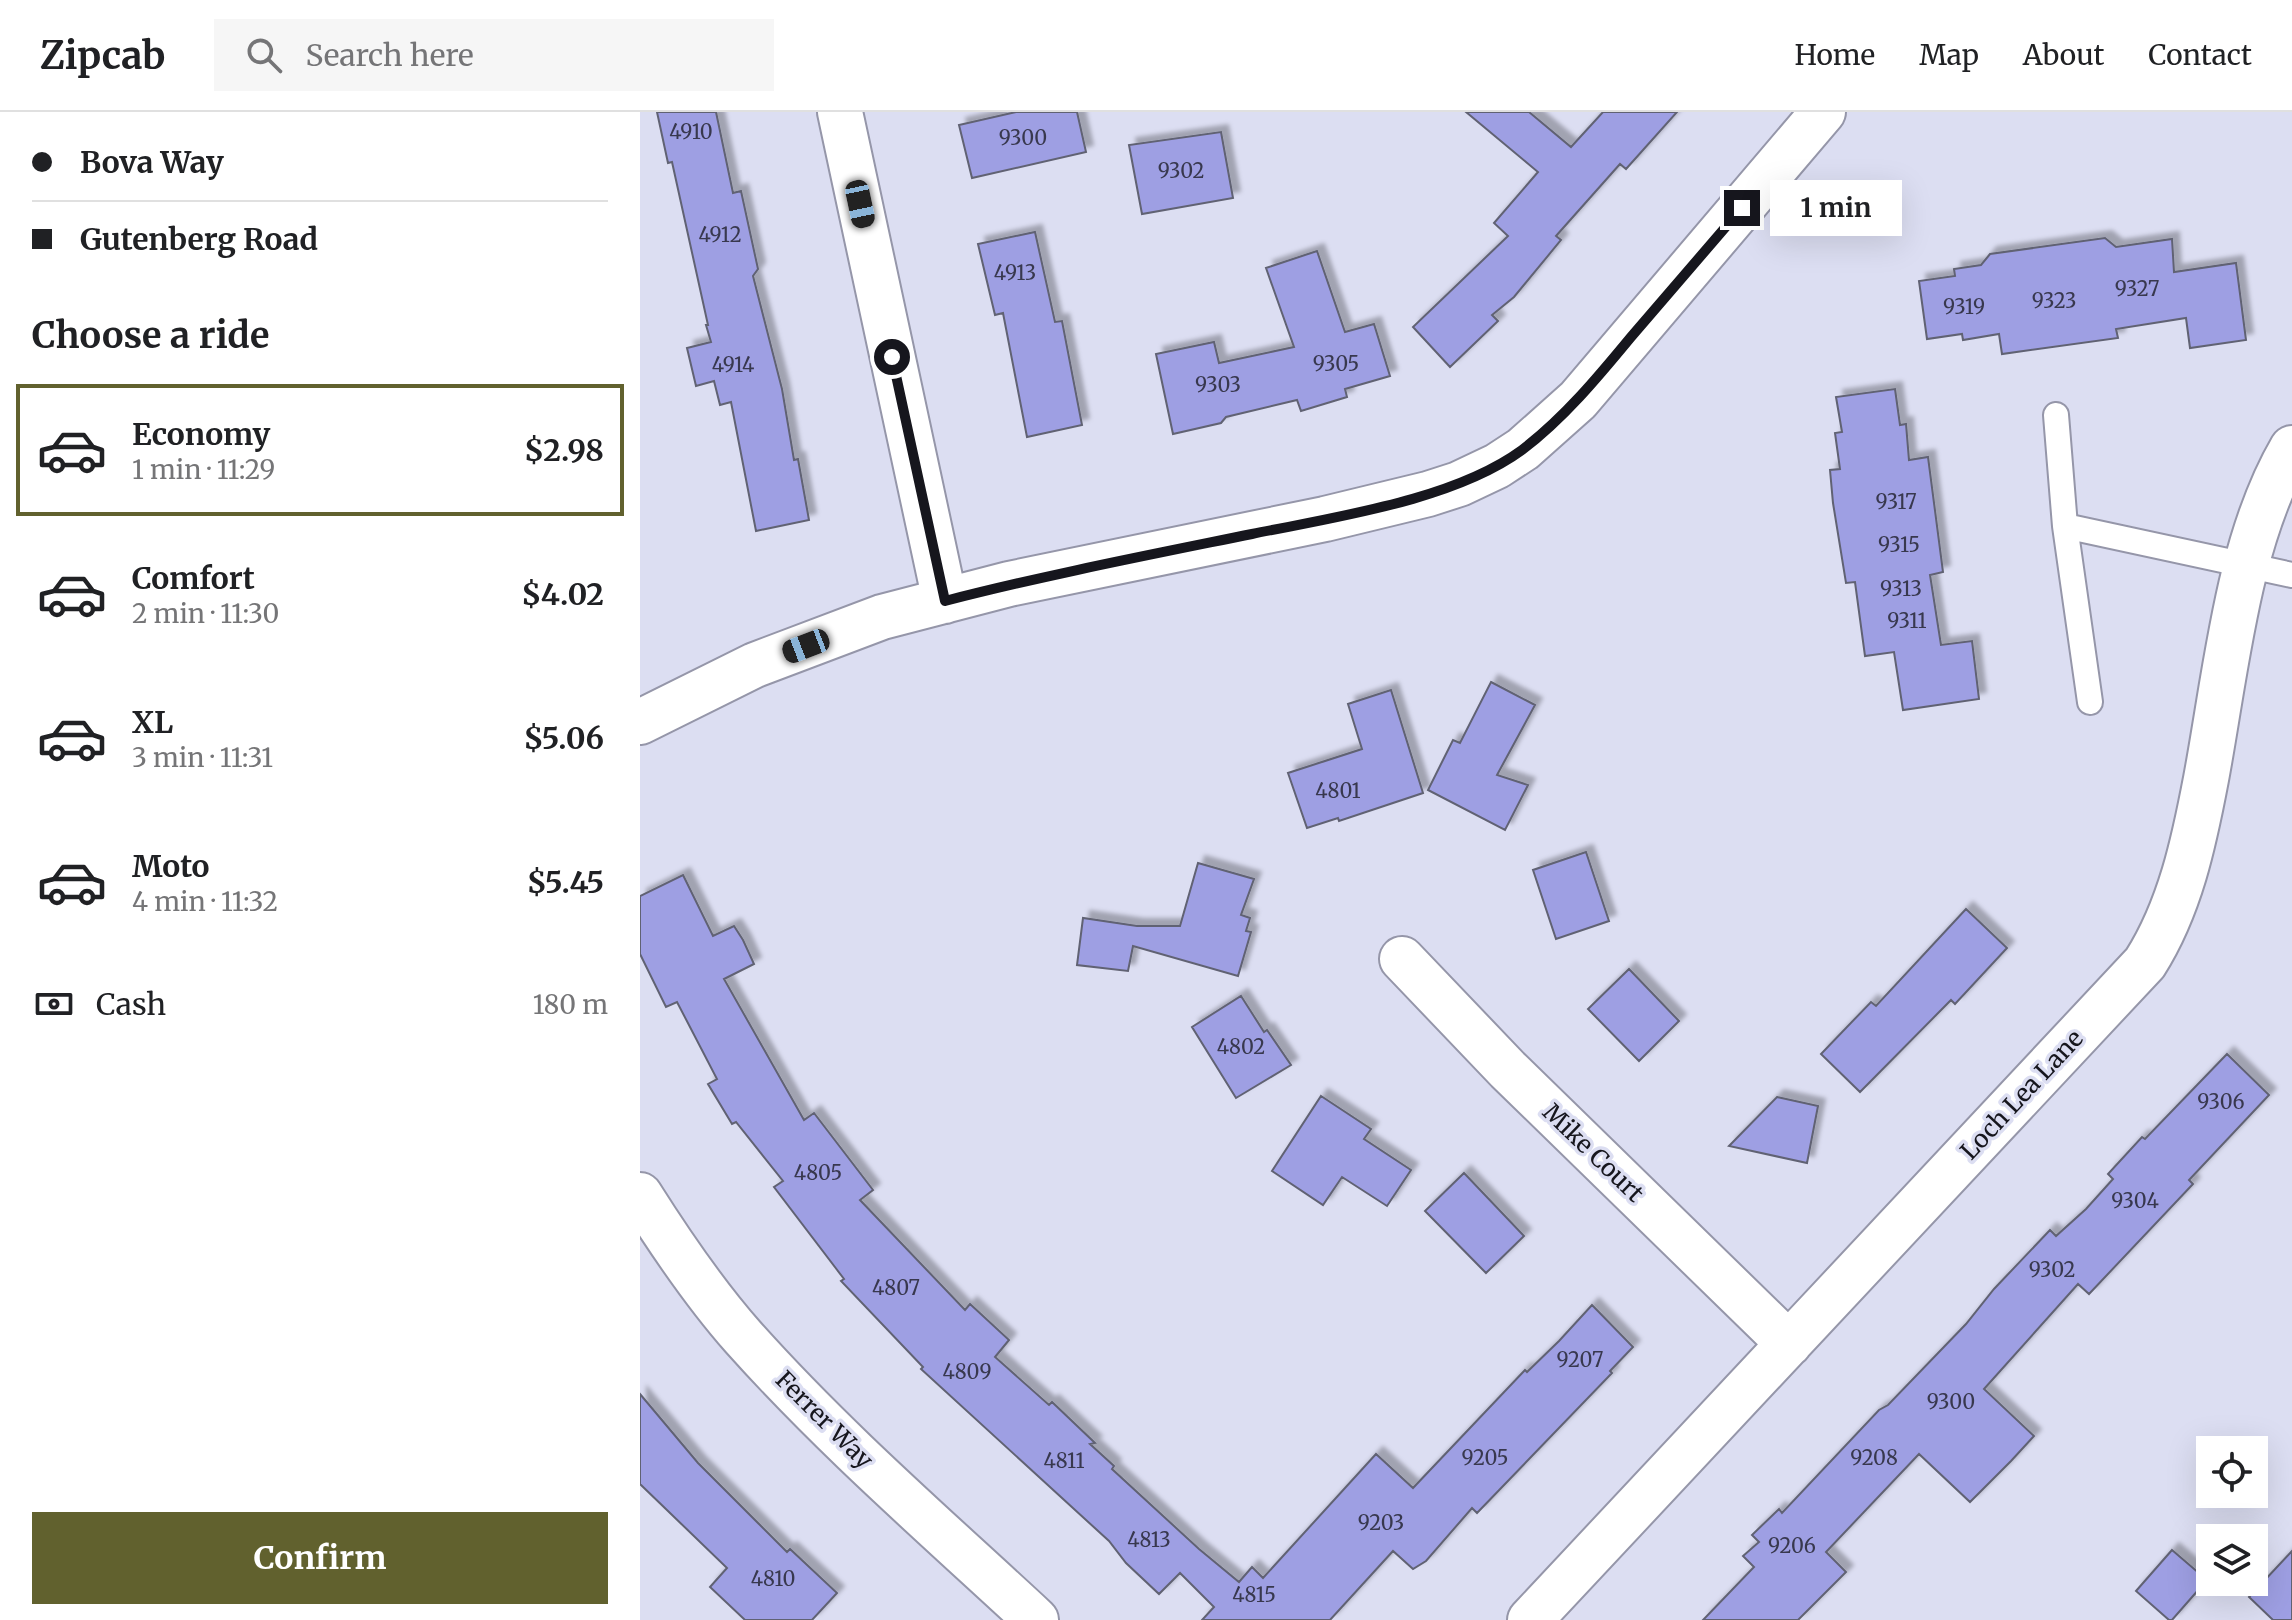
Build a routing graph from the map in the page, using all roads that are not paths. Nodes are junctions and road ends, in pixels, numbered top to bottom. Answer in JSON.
{"nodes":[{"id":1,"x":840,"y":112,"type":"edge"},
{"id":2,"x":1823,"y":112,"type":"edge"},
{"id":3,"x":2056,"y":415,"type":"dead end"},
{"id":4,"x":2292,"y":448,"type":"edge"},
{"id":5,"x":2065,"y":526,"type":"junction"},
{"id":6,"x":2247,"y":566,"type":"junction"},
{"id":7,"x":2292,"y":575,"type":"edge"},
{"id":8,"x":945,"y":601,"type":"junction"},
{"id":9,"x":2090,"y":702,"type":"dead end"},
{"id":10,"x":640,"y":722,"type":"edge"},
{"id":11,"x":1402,"y":959,"type":"dead end"},
{"id":12,"x":640,"y":1195,"type":"edge"},
{"id":13,"x":1789,"y":1344,"type":"junction"},
{"id":14,"x":1036,"y":1620,"type":"edge"},
{"id":15,"x":1530,"y":1620,"type":"edge"}],
"edges":[{"from":1,"to":8,"type":"street"},
{"from":2,"to":8,"type":"street"},
{"from":3,"to":5,"type":"lane"},
{"from":4,"to":6,"type":"street","name":"Loch Lea Lane"},
{"from":5,"to":6,"type":"lane"},
{"from":5,"to":9,"type":"lane"},
{"from":6,"to":7,"type":"lane"},
{"from":6,"to":13,"type":"street","name":"Loch Lea Lane"},
{"from":8,"to":10,"type":"street"},
{"from":11,"to":13,"type":"street","name":"Mike Court"},
{"from":12,"to":14,"type":"street","name":"Ferrer Way"},
{"from":13,"to":15,"type":"street","name":"Loch Lea Lane"}]}
